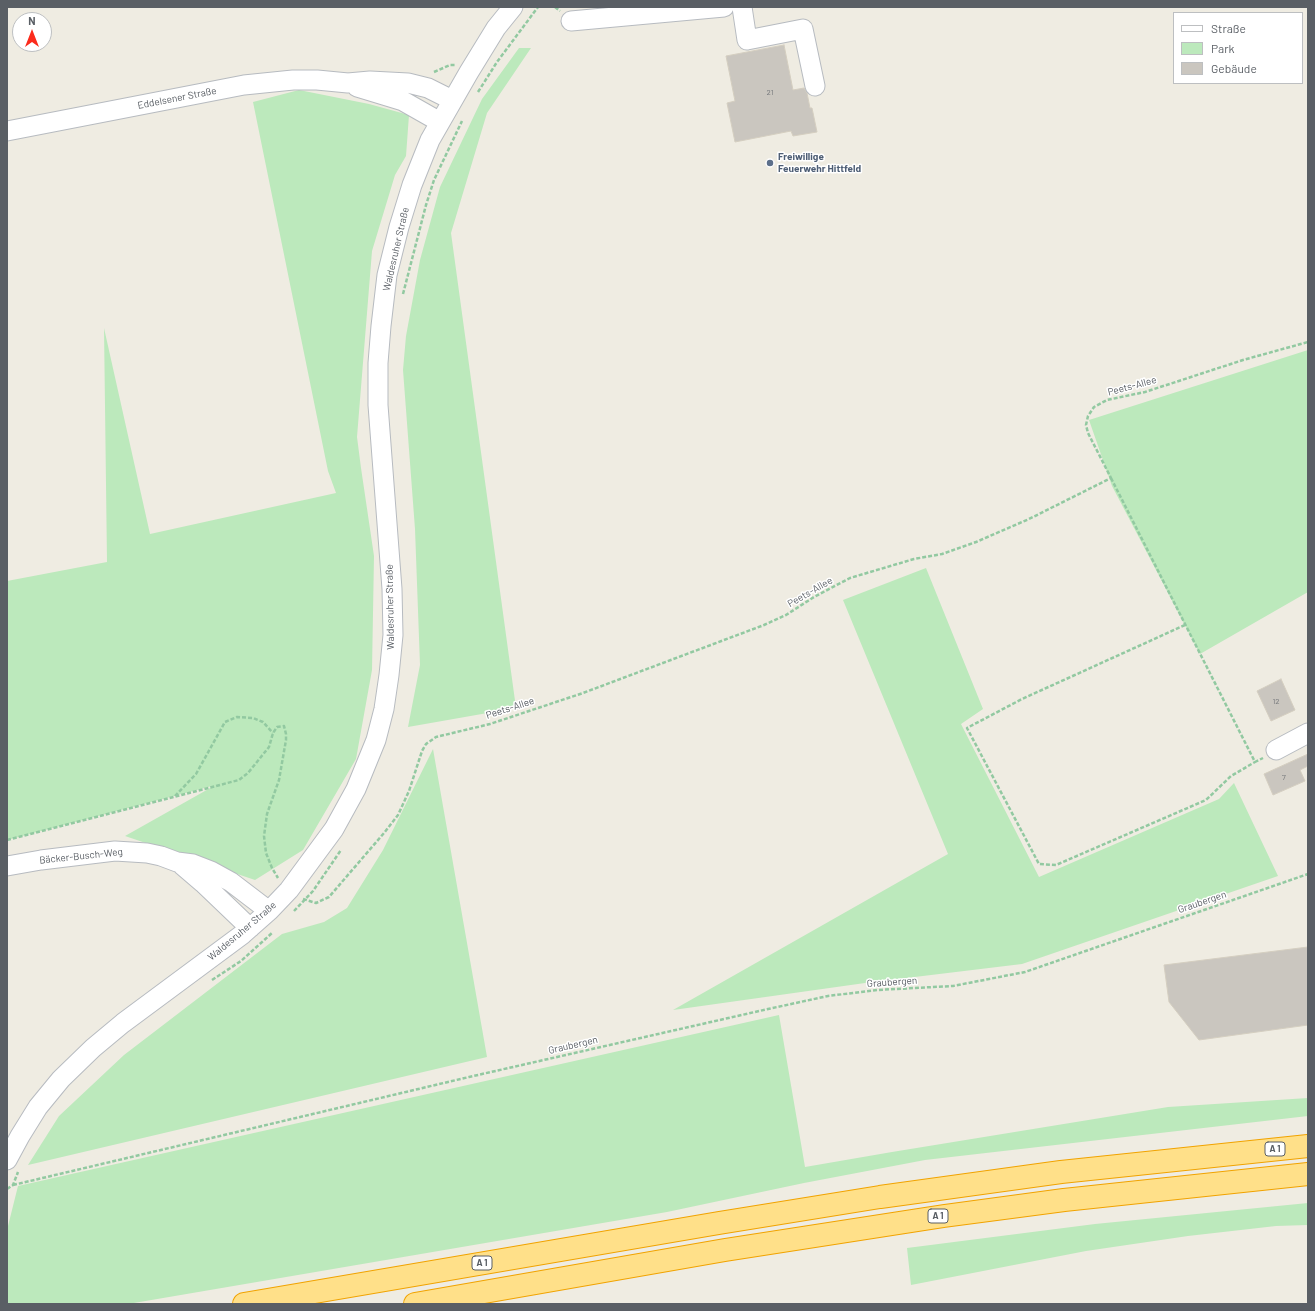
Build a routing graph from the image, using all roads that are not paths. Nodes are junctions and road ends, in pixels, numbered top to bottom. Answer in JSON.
{"nodes":[{"id":1,"x":513,"y":7,"type":"edge"},
{"id":2,"x":724,"y":7,"type":"edge"},
{"id":3,"x":742,"y":7,"type":"edge"},
{"id":4,"x":571,"y":21,"type":"dead end"},
{"id":5,"x":348,"y":83,"type":"junction"},
{"id":6,"x":814,"y":86,"type":"dead end"},
{"id":7,"x":452,"y":100,"type":"junction"},
{"id":8,"x":440,"y":122,"type":"junction"},
{"id":9,"x":7,"y":131,"type":"edge"},
{"id":10,"x":1308,"y":734,"type":"edge"},
{"id":11,"x":1276,"y":750,"type":"road end"},
{"id":12,"x":177,"y":862,"type":"junction"},
{"id":13,"x":7,"y":866,"type":"edge"},
{"id":14,"x":269,"y":911,"type":"junction"},
{"id":15,"x":250,"y":928,"type":"junction"},
{"id":16,"x":1308,"y":1146,"type":"edge"},
{"id":17,"x":13,"y":1165,"type":"edge"},
{"id":18,"x":1308,"y":1174,"type":"edge"},
{"id":19,"x":1282,"y":1177,"type":"junction"},
{"id":20,"x":1308,"y":1180,"type":"edge"},
{"id":21,"x":244,"y":1304,"type":"edge"},
{"id":22,"x":416,"y":1304,"type":"edge"}],
"edges":[{"from":1,"to":7,"type":"street","name":"Waldesruher Straße"},
{"from":2,"to":4,"type":"street"},
{"from":3,"to":6,"type":"street"},
{"from":5,"to":7,"type":"street","name":"Eddelsener Straße"},
{"from":5,"to":8,"type":"street","name":"Eddelsener Straße"},
{"from":5,"to":9,"type":"street","name":"Eddelsener Straße"},
{"from":7,"to":8,"type":"street","name":"Waldesruher Straße"},
{"from":8,"to":14,"type":"street","name":"Waldesruher Straße"},
{"from":10,"to":11,"type":"street"},
{"from":12,"to":13,"type":"street","name":"Bäcker-Busch-Weg"},
{"from":12,"to":14,"type":"street","name":"Bäcker-Busch-Weg"},
{"from":12,"to":15,"type":"street","name":"Bäcker-Busch-Weg"},
{"from":14,"to":15,"type":"street","name":"Waldesruher Straße"},
{"from":15,"to":17,"type":"street","name":"Waldesruher Straße"},
{"from":16,"to":21,"type":"highway","number":"A 1"},
{"from":18,"to":19,"type":"highway","number":"A 1"},
{"from":19,"to":20,"type":"highway"},
{"from":19,"to":22,"type":"highway","number":"A 1"}]}
